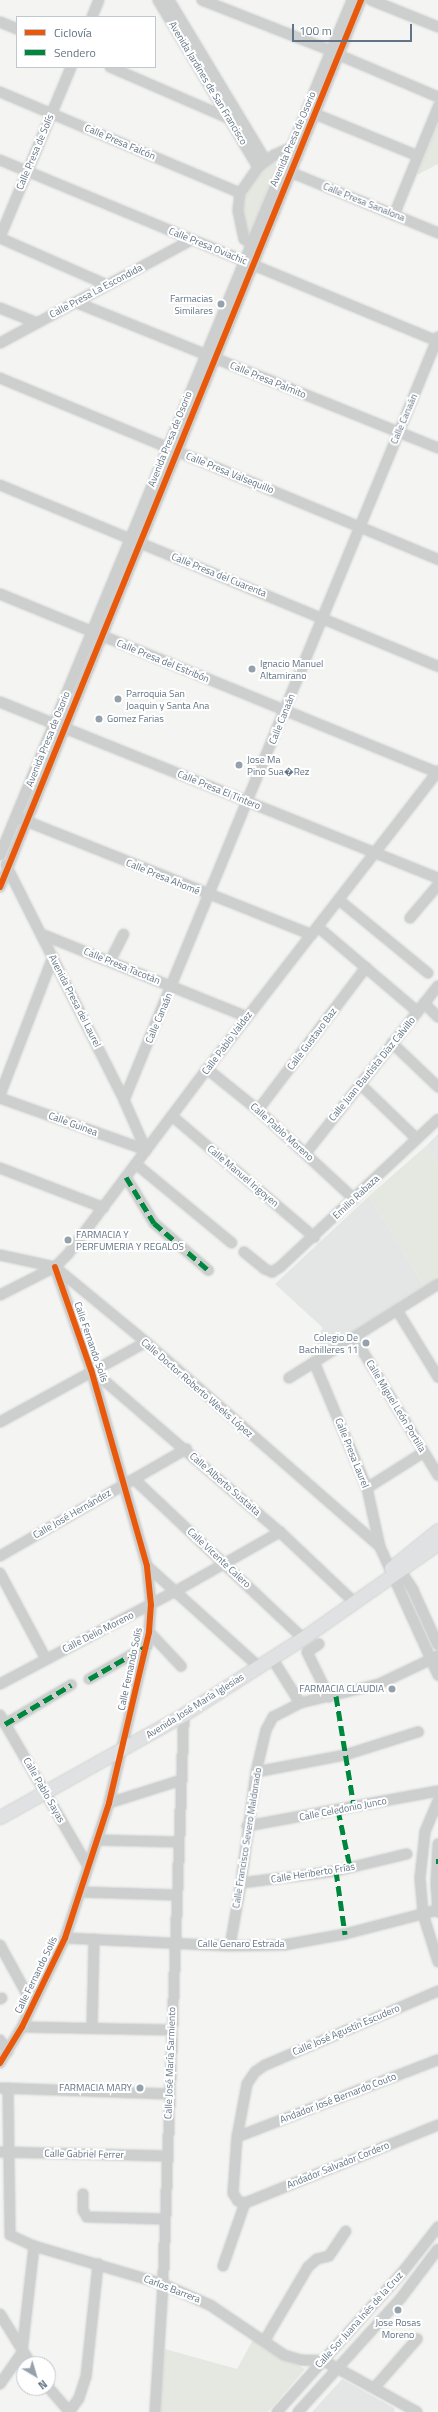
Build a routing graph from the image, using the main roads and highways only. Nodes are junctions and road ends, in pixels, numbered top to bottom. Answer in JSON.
{"nodes":[{"id":1,"x":438,"y":1530,"type":"edge"},
{"id":2,"x":438,"y":1543,"type":"edge"},
{"id":3,"x":393,"y":1572,"type":"junction"},
{"id":4,"x":0,"y":1817,"type":"edge"}],
"edges":[{"from":1,"to":3,"type":"main road","name":"Avenida José María Iglesias"},
{"from":2,"to":3,"type":"main road","name":"Avenida José María Iglesias"},
{"from":3,"to":4,"type":"main road","name":"Avenida José María Iglesias"}]}
